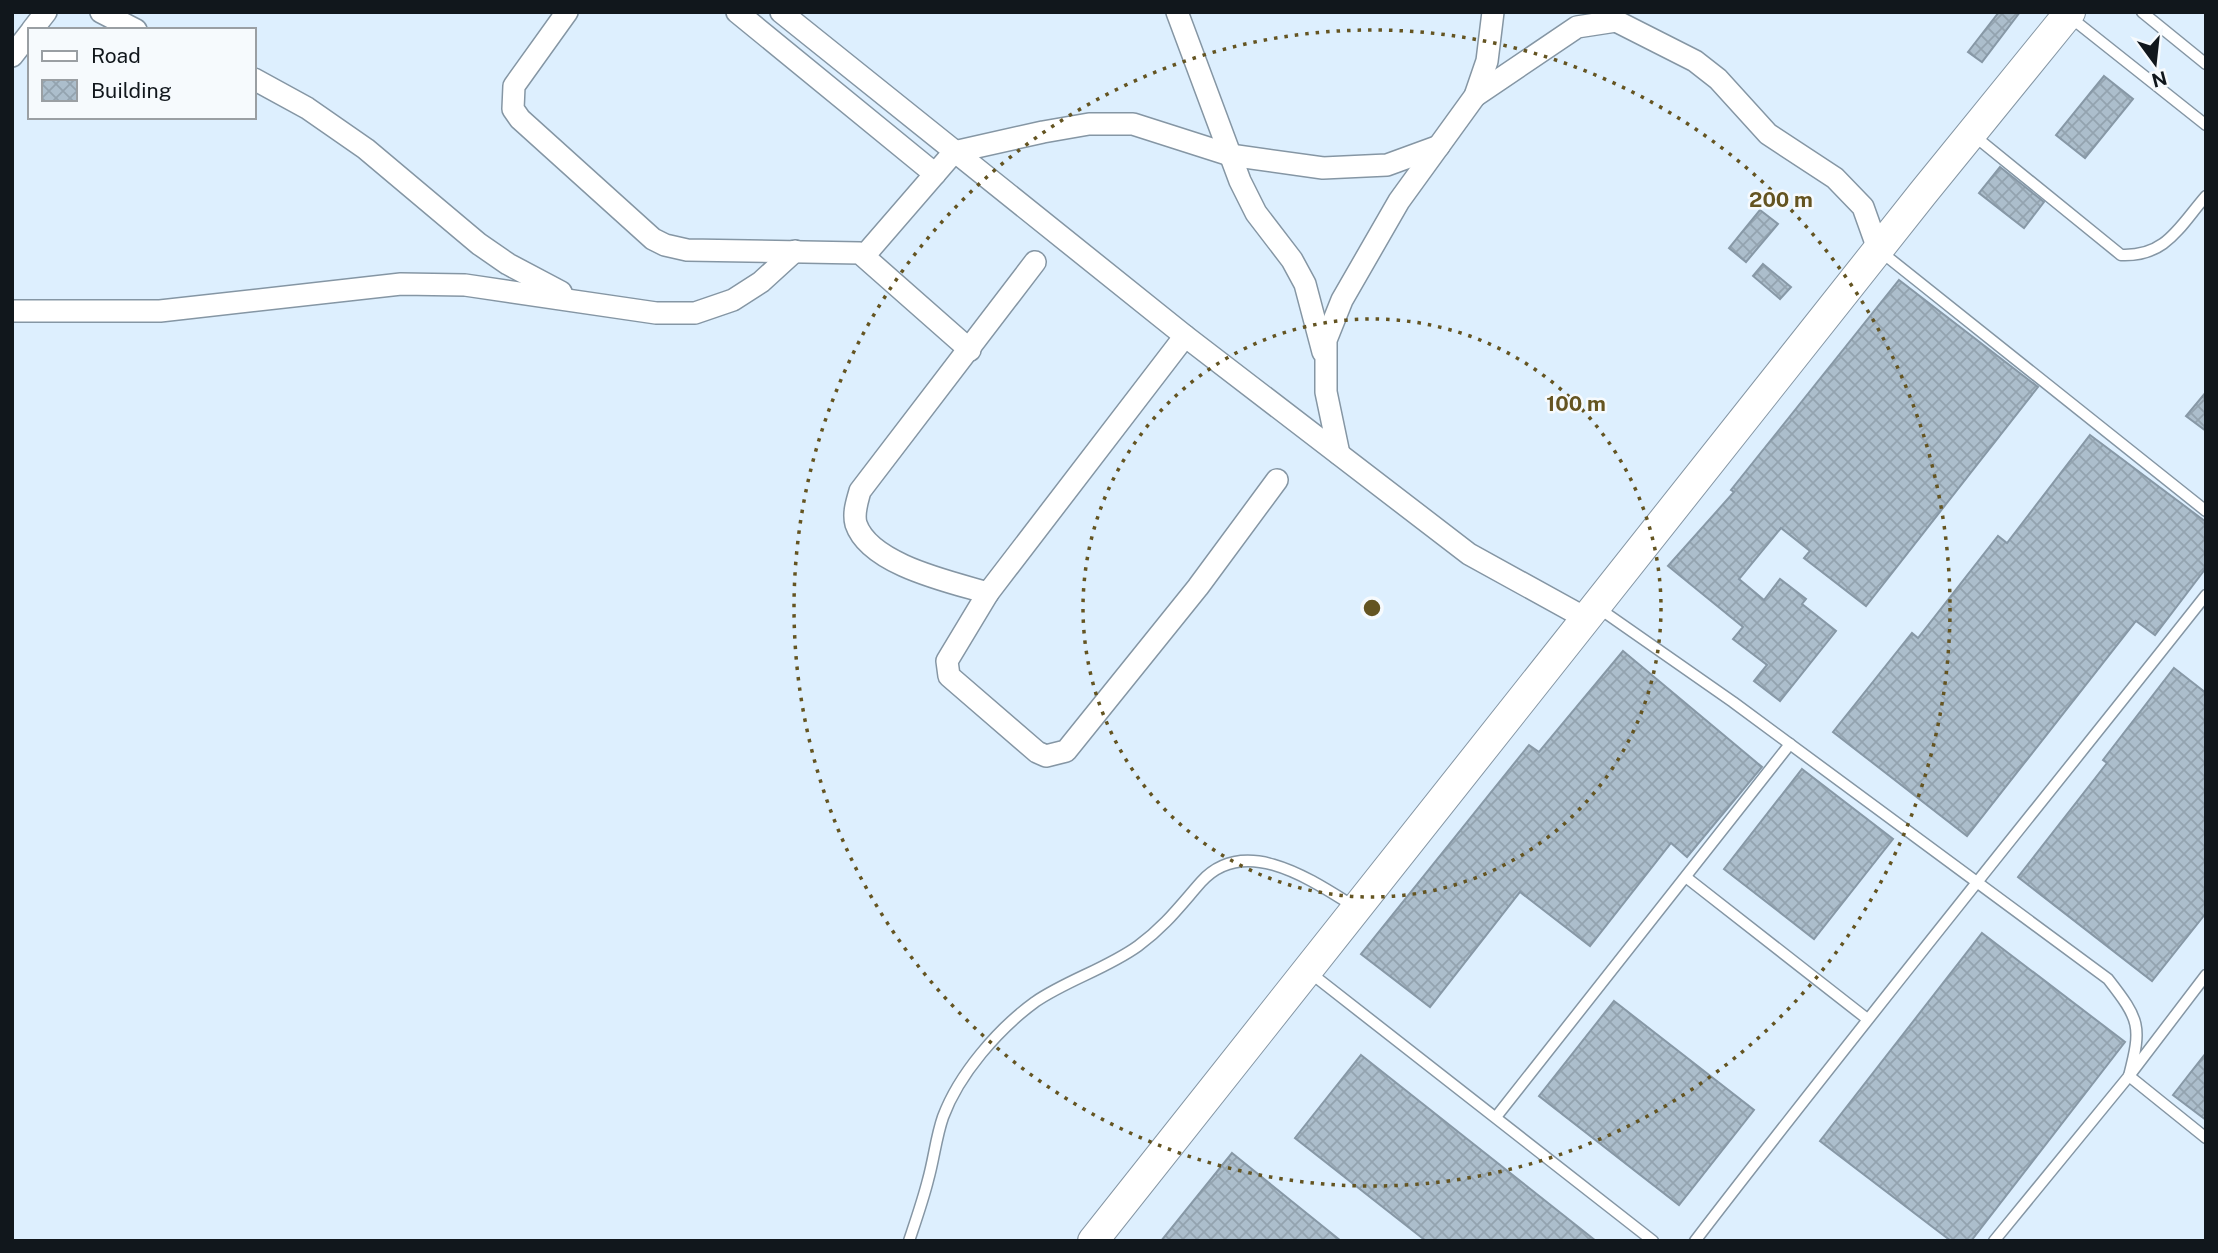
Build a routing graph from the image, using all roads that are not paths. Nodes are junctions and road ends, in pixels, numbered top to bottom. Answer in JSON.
{"nodes":[{"id":1,"x":46,"y":12,"type":"edge"},
{"id":2,"x":101,"y":12,"type":"edge"},
{"id":3,"x":567,"y":12,"type":"edge"},
{"id":4,"x":737,"y":12,"type":"edge"},
{"id":5,"x":781,"y":12,"type":"edge"},
{"id":6,"x":1177,"y":12,"type":"edge"},
{"id":7,"x":1493,"y":12,"type":"edge"},
{"id":8,"x":2142,"y":12,"type":"edge"},
{"id":9,"x":2067,"y":13,"type":"edge"},
{"id":10,"x":1612,"y":17,"type":"edge"},
{"id":11,"x":34,"y":28,"type":"edge"},
{"id":12,"x":132,"y":28,"type":"edge"},
{"id":13,"x":28,"y":36,"type":"edge"},
{"id":14,"x":12,"y":56,"type":"edge"},
{"id":15,"x":2206,"y":64,"type":"edge"},
{"id":16,"x":256,"y":80,"type":"edge"},
{"id":17,"x":1475,"y":96,"type":"junction"},
{"id":18,"x":2206,"y":125,"type":"edge"},
{"id":19,"x":1972,"y":134,"type":"junction"},
{"id":20,"x":1439,"y":146,"type":"junction"},
{"id":21,"x":954,"y":152,"type":"junction"},
{"id":22,"x":1230,"y":155,"type":"junction"},
{"id":23,"x":935,"y":174,"type":"junction"},
{"id":24,"x":2206,"y":196,"type":"edge"},
{"id":25,"x":1878,"y":249,"type":"junction"},
{"id":26,"x":795,"y":251,"type":"junction"},
{"id":27,"x":864,"y":256,"type":"junction"},
{"id":28,"x":1035,"y":262,"type":"dead end"},
{"id":29,"x":579,"y":301,"type":"junction"},
{"id":30,"x":12,"y":311,"type":"edge"},
{"id":31,"x":1185,"y":336,"type":"junction"},
{"id":32,"x":970,"y":351,"type":"junction"},
{"id":33,"x":1324,"y":354,"type":"junction"},
{"id":34,"x":1339,"y":454,"type":"junction"},
{"id":35,"x":1277,"y":480,"type":"dead end"},
{"id":36,"x":2206,"y":511,"type":"edge"},
{"id":37,"x":988,"y":593,"type":"junction"},
{"id":38,"x":2206,"y":595,"type":"edge"},
{"id":39,"x":1592,"y":613,"type":"junction"},
{"id":40,"x":1790,"y":744,"type":"junction"},
{"id":41,"x":1687,"y":878,"type":"junction"},
{"id":42,"x":1979,"y":883,"type":"junction"},
{"id":43,"x":1357,"y":908,"type":"junction"},
{"id":44,"x":1307,"y":970,"type":"junction"},
{"id":45,"x":2206,"y":975,"type":"edge"},
{"id":46,"x":1866,"y":1018,"type":"junction"},
{"id":47,"x":2129,"y":1076,"type":"junction"},
{"id":48,"x":1496,"y":1117,"type":"junction"},
{"id":49,"x":2206,"y":1138,"type":"edge"},
{"id":50,"x":909,"y":1241,"type":"edge"},
{"id":51,"x":1093,"y":1241,"type":"edge"},
{"id":52,"x":1653,"y":1241,"type":"edge"},
{"id":53,"x":1695,"y":1241,"type":"edge"},
{"id":54,"x":1994,"y":1241,"type":"edge"}],
"edges":[{"from":1,"to":11,"type":"street"},
{"from":2,"to":12,"type":"street"},
{"from":3,"to":26,"type":"street"},
{"from":4,"to":23,"type":"street"},
{"from":5,"to":21,"type":"street"},
{"from":6,"to":22,"type":"street"},
{"from":7,"to":17,"type":"street"},
{"from":8,"to":15,"type":"lane"},
{"from":9,"to":18,"type":"lane"},
{"from":9,"to":19,"type":"main road"},
{"from":10,"to":17,"type":"street"},
{"from":10,"to":25,"type":"street"},
{"from":13,"to":14,"type":"street"},
{"from":16,"to":29,"type":"street"},
{"from":17,"to":20,"type":"street"},
{"from":19,"to":24,"type":"lane"},
{"from":19,"to":25,"type":"main road"},
{"from":20,"to":22,"type":"street"},
{"from":20,"to":33,"type":"street"},
{"from":21,"to":22,"type":"street"},
{"from":21,"to":23,"type":"street"},
{"from":21,"to":31,"type":"street"},
{"from":22,"to":33,"type":"street"},
{"from":23,"to":27,"type":"street"},
{"from":25,"to":36,"type":"lane"},
{"from":25,"to":39,"type":"main road"},
{"from":26,"to":27,"type":"street"},
{"from":26,"to":29,"type":"street"},
{"from":27,"to":32,"type":"street"},
{"from":28,"to":32,"type":"street"},
{"from":29,"to":30,"type":"street"},
{"from":31,"to":34,"type":"street"},
{"from":31,"to":37,"type":"street"},
{"from":32,"to":37,"type":"street"},
{"from":33,"to":34,"type":"street"},
{"from":34,"to":39,"type":"street"},
{"from":35,"to":37,"type":"street"},
{"from":38,"to":42,"type":"lane"},
{"from":39,"to":40,"type":"lane"},
{"from":39,"to":43,"type":"main road"},
{"from":40,"to":41,"type":"lane"},
{"from":40,"to":42,"type":"lane"},
{"from":41,"to":46,"type":"lane"},
{"from":41,"to":48,"type":"lane"},
{"from":42,"to":46,"type":"lane"},
{"from":42,"to":47,"type":"lane"},
{"from":43,"to":44,"type":"main road"},
{"from":43,"to":50,"type":"lane"},
{"from":44,"to":48,"type":"lane"},
{"from":44,"to":51,"type":"main road"},
{"from":45,"to":47,"type":"lane"},
{"from":46,"to":53,"type":"lane"},
{"from":47,"to":49,"type":"lane"},
{"from":47,"to":54,"type":"lane"},
{"from":48,"to":52,"type":"lane"}]}
